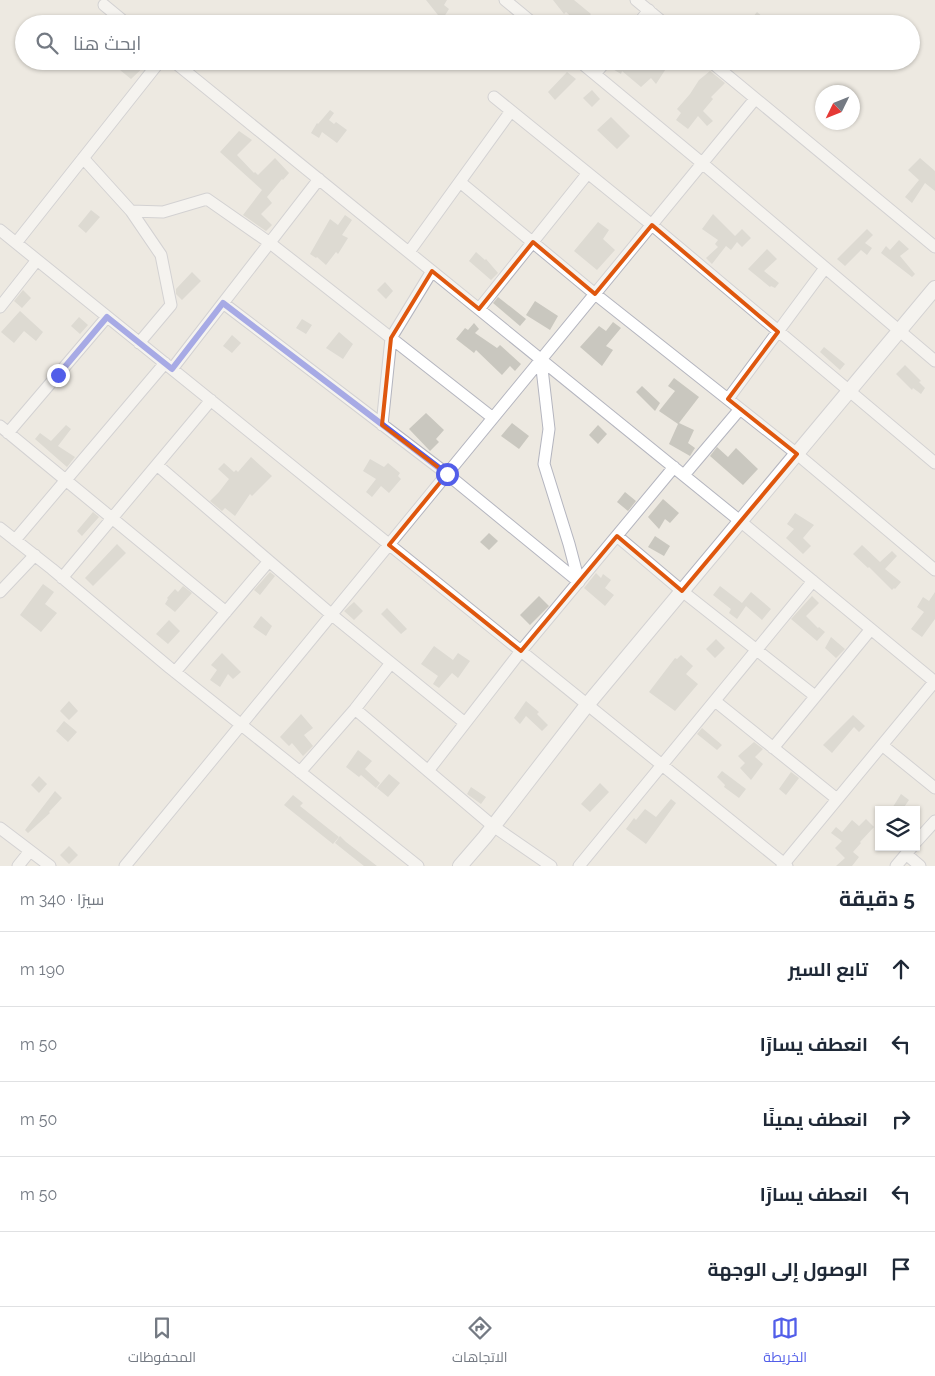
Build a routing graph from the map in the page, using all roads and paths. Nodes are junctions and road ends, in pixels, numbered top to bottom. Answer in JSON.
{"nodes":[{"id":1,"x":505,"y":0,"type":"edge"},
{"id":2,"x":636,"y":0,"type":"edge"},
{"id":3,"x":104,"y":5,"type":"dead end"},
{"id":4,"x":649,"y":10,"type":"junction"},
{"id":5,"x":116,"y":15,"type":"edge"},
{"id":6,"x":523,"y":15,"type":"edge"},
{"id":7,"x":645,"y":15,"type":"edge"},
{"id":8,"x":655,"y":15,"type":"edge"},
{"id":9,"x":153,"y":70,"type":"edge"},
{"id":10,"x":184,"y":70,"type":"edge"},
{"id":11,"x":589,"y":70,"type":"edge"},
{"id":12,"x":598,"y":70,"type":"edge"},
{"id":13,"x":721,"y":70,"type":"edge"},
{"id":14,"x":594,"y":74,"type":"junction"},
{"id":15,"x":494,"y":97,"type":"dead end"},
{"id":16,"x":756,"y":99,"type":"junction"},
{"id":17,"x":512,"y":111,"type":"junction"},
{"id":18,"x":83,"y":158,"type":"junction"},
{"id":19,"x":702,"y":163,"type":"junction"},
{"id":20,"x":588,"y":173,"type":"junction"},
{"id":21,"x":319,"y":179,"type":"junction"},
{"id":22,"x":460,"y":182,"type":"junction"},
{"id":23,"x":131,"y":211,"type":"junction"},
{"id":24,"x":652,"y":225,"type":"junction"},
{"id":25,"x":0,"y":230,"type":"edge"},
{"id":26,"x":533,"y":242,"type":"junction"},
{"id":27,"x":16,"y":243,"type":"junction"},
{"id":28,"x":270,"y":243,"type":"junction"},
{"id":29,"x":935,"y":247,"type":"edge"},
{"id":30,"x":409,"y":252,"type":"junction"},
{"id":31,"x":37,"y":260,"type":"junction"},
{"id":32,"x":825,"y":268,"type":"junction"},
{"id":33,"x":432,"y":271,"type":"junction"},
{"id":34,"x":935,"y":288,"type":"edge"},
{"id":35,"x":595,"y":294,"type":"junction"},
{"id":36,"x":223,"y":303,"type":"junction"},
{"id":37,"x":0,"y":307,"type":"edge"},
{"id":38,"x":479,"y":309,"type":"junction"},
{"id":39,"x":107,"y":317,"type":"junction"},
{"id":40,"x":899,"y":331,"type":"junction"},
{"id":41,"x":778,"y":332,"type":"junction"},
{"id":42,"x":391,"y":338,"type":"junction"},
{"id":43,"x":139,"y":343,"type":"junction"},
{"id":44,"x":541,"y":360,"type":"junction"},
{"id":45,"x":935,"y":361,"type":"edge"},
{"id":46,"x":168,"y":366,"type":"junction"},
{"id":47,"x":849,"y":391,"type":"junction"},
{"id":48,"x":728,"y":399,"type":"junction"},
{"id":49,"x":211,"y":400,"type":"junction"},
{"id":50,"x":740,"y":409,"type":"junction"},
{"id":51,"x":493,"y":418,"type":"junction"},
{"id":52,"x":382,"y":424,"type":"junction"},
{"id":53,"x":4,"y":430,"type":"edge"},
{"id":54,"x":797,"y":454,"type":"junction"},
{"id":55,"x":935,"y":463,"type":"edge"},
{"id":56,"x":157,"y":465,"type":"junction"},
{"id":57,"x":674,"y":467,"type":"junction"},
{"id":58,"x":447,"y":474,"type":"junction"},
{"id":59,"x":684,"y":475,"type":"junction"},
{"id":60,"x":66,"y":480,"type":"junction"},
{"id":61,"x":112,"y":518,"type":"junction"},
{"id":62,"x":740,"y":521,"type":"junction"},
{"id":63,"x":0,"y":528,"type":"edge"},
{"id":64,"x":617,"y":536,"type":"junction"},
{"id":65,"x":16,"y":540,"type":"junction"},
{"id":66,"x":389,"y":545,"type":"junction"},
{"id":67,"x":35,"y":555,"type":"junction"},
{"id":68,"x":269,"y":561,"type":"junction"},
{"id":69,"x":935,"y":570,"type":"edge"},
{"id":70,"x":62,"y":578,"type":"junction"},
{"id":71,"x":813,"y":581,"type":"junction"},
{"id":72,"x":579,"y":582,"type":"junction"},
{"id":73,"x":1,"y":590,"type":"edge"},
{"id":74,"x":682,"y":591,"type":"junction"},
{"id":75,"x":226,"y":612,"type":"junction"},
{"id":76,"x":332,"y":614,"type":"junction"},
{"id":77,"x":871,"y":629,"type":"junction"},
{"id":78,"x":757,"y":650,"type":"junction"},
{"id":79,"x":521,"y":651,"type":"junction"},
{"id":80,"x":391,"y":663,"type":"junction"},
{"id":81,"x":175,"y":672,"type":"junction"},
{"id":82,"x":935,"y":681,"type":"edge"},
{"id":83,"x":815,"y":696,"type":"junction"},
{"id":84,"x":715,"y":701,"type":"junction"},
{"id":85,"x":587,"y":705,"type":"junction"},
{"id":86,"x":354,"y":709,"type":"junction"},
{"id":87,"x":465,"y":723,"type":"junction"},
{"id":88,"x":241,"y":725,"type":"junction"},
{"id":89,"x":882,"y":745,"type":"junction"},
{"id":90,"x":773,"y":748,"type":"junction"},
{"id":91,"x":662,"y":766,"type":"junction"},
{"id":92,"x":428,"y":771,"type":"junction"},
{"id":93,"x":300,"y":772,"type":"junction"},
{"id":94,"x":935,"y":788,"type":"edge"},
{"id":95,"x":837,"y":799,"type":"junction"},
{"id":96,"x":935,"y":821,"type":"edge"},
{"id":97,"x":493,"y":826,"type":"junction"},
{"id":98,"x":0,"y":828,"type":"edge"},
{"id":99,"x":920,"y":838,"type":"edge"},
{"id":100,"x":30,"y":851,"type":"junction"},
{"id":101,"x":909,"y":851,"type":"edge"},
{"id":102,"x":784,"y":865,"type":"edge"},
{"id":103,"x":18,"y":866,"type":"edge"},
{"id":104,"x":50,"y":866,"type":"edge"},
{"id":105,"x":125,"y":866,"type":"edge"},
{"id":106,"x":418,"y":866,"type":"edge"},
{"id":107,"x":460,"y":866,"type":"edge"},
{"id":108,"x":551,"y":866,"type":"edge"},
{"id":109,"x":579,"y":866,"type":"edge"},
{"id":110,"x":896,"y":866,"type":"edge"},
{"id":111,"x":920,"y":866,"type":"edge"}],
"edges":[{"from":1,"to":6,"type":"street"},
{"from":2,"to":4,"type":"street"},
{"from":3,"to":5,"type":"street"},
{"from":4,"to":7,"type":"street"},
{"from":4,"to":8,"type":"street"},
{"from":9,"to":18,"type":"street"},
{"from":10,"to":21,"type":"street"},
{"from":11,"to":14,"type":"street"},
{"from":12,"to":14,"type":"street"},
{"from":13,"to":16,"type":"street"},
{"from":14,"to":19,"type":"street"},
{"from":15,"to":17,"type":"street"},
{"from":16,"to":19,"type":"street"},
{"from":16,"to":29,"type":"street"},
{"from":17,"to":20,"type":"street"},
{"from":17,"to":22,"type":"street"},
{"from":18,"to":23,"type":"street"},
{"from":18,"to":27,"type":"street"},
{"from":19,"to":24,"type":"street"},
{"from":19,"to":32,"type":"street"},
{"from":20,"to":24,"type":"street"},
{"from":20,"to":26,"type":"street"},
{"from":21,"to":28,"type":"street"},
{"from":21,"to":30,"type":"street"},
{"from":22,"to":26,"type":"street"},
{"from":22,"to":30,"type":"street"},
{"from":23,"to":28,"type":"street"},
{"from":23,"to":43,"type":"street"},
{"from":24,"to":35,"type":"street"},
{"from":24,"to":41,"type":"street"},
{"from":25,"to":27,"type":"street"},
{"from":26,"to":35,"type":"street"},
{"from":26,"to":38,"type":"street"},
{"from":27,"to":31,"type":"street"},
{"from":28,"to":36,"type":"street"},
{"from":28,"to":42,"type":"street"},
{"from":30,"to":33,"type":"street"},
{"from":31,"to":37,"type":"street"},
{"from":31,"to":39,"type":"street"},
{"from":32,"to":40,"type":"street"},
{"from":32,"to":41,"type":"street"},
{"from":33,"to":38,"type":"street"},
{"from":33,"to":42,"type":"street"},
{"from":34,"to":40,"type":"street"},
{"from":35,"to":44,"type":"street"},
{"from":35,"to":48,"type":"street"},
{"from":36,"to":46,"type":"street"},
{"from":36,"to":52,"type":"street"},
{"from":38,"to":44,"type":"street"},
{"from":39,"to":43,"type":"street"},
{"from":39,"to":53,"type":"street"},
{"from":40,"to":45,"type":"street"},
{"from":40,"to":47,"type":"street"},
{"from":41,"to":47,"type":"street"},
{"from":41,"to":48,"type":"street"},
{"from":42,"to":51,"type":"street"},
{"from":42,"to":52,"type":"street"},
{"from":43,"to":46,"type":"street"},
{"from":44,"to":51,"type":"street"},
{"from":44,"to":57,"type":"street"},
{"from":44,"to":72,"type":"street"},
{"from":46,"to":49,"type":"street"},
{"from":46,"to":60,"type":"street"},
{"from":47,"to":54,"type":"street"},
{"from":47,"to":55,"type":"street"},
{"from":48,"to":50,"type":"street"},
{"from":49,"to":56,"type":"street"},
{"from":49,"to":66,"type":"street"},
{"from":50,"to":54,"type":"street"},
{"from":50,"to":59,"type":"street"},
{"from":51,"to":58,"type":"street"},
{"from":52,"to":58,"type":"street"},
{"from":53,"to":60,"type":"street"},
{"from":54,"to":62,"type":"street"},
{"from":54,"to":69,"type":"street"},
{"from":56,"to":61,"type":"street"},
{"from":56,"to":68,"type":"street"},
{"from":57,"to":59,"type":"street"},
{"from":57,"to":64,"type":"street"},
{"from":58,"to":66,"type":"street"},
{"from":58,"to":72,"type":"street"},
{"from":59,"to":62,"type":"street"},
{"from":60,"to":61,"type":"street"},
{"from":60,"to":65,"type":"street"},
{"from":61,"to":70,"type":"street"},
{"from":61,"to":75,"type":"street"},
{"from":62,"to":71,"type":"street"},
{"from":62,"to":74,"type":"street"},
{"from":63,"to":65,"type":"street"},
{"from":64,"to":72,"type":"street"},
{"from":64,"to":74,"type":"street"},
{"from":65,"to":67,"type":"street"},
{"from":66,"to":76,"type":"street"},
{"from":66,"to":79,"type":"street"},
{"from":67,"to":70,"type":"street"},
{"from":67,"to":73,"type":"street"},
{"from":68,"to":75,"type":"street"},
{"from":68,"to":76,"type":"street"},
{"from":70,"to":81,"type":"street"},
{"from":71,"to":77,"type":"street"},
{"from":71,"to":78,"type":"street"},
{"from":72,"to":79,"type":"street"},
{"from":74,"to":78,"type":"street"},
{"from":74,"to":85,"type":"street"},
{"from":75,"to":81,"type":"street"},
{"from":76,"to":80,"type":"street"},
{"from":76,"to":88,"type":"street"},
{"from":77,"to":82,"type":"street"},
{"from":77,"to":83,"type":"street"},
{"from":78,"to":83,"type":"street"},
{"from":78,"to":84,"type":"street"},
{"from":79,"to":85,"type":"street"},
{"from":79,"to":87,"type":"street"},
{"from":80,"to":86,"type":"street"},
{"from":80,"to":87,"type":"street"},
{"from":81,"to":88,"type":"street"},
{"from":82,"to":89,"type":"street"},
{"from":83,"to":90,"type":"street"},
{"from":84,"to":90,"type":"street"},
{"from":84,"to":91,"type":"street"},
{"from":85,"to":91,"type":"street"},
{"from":85,"to":97,"type":"street"},
{"from":86,"to":92,"type":"street"},
{"from":86,"to":93,"type":"street"},
{"from":87,"to":92,"type":"street"},
{"from":88,"to":93,"type":"street"},
{"from":88,"to":105,"type":"street"},
{"from":89,"to":94,"type":"street"},
{"from":89,"to":95,"type":"street"},
{"from":90,"to":95,"type":"street"},
{"from":91,"to":102,"type":"street"},
{"from":91,"to":109,"type":"street"},
{"from":92,"to":97,"type":"street"},
{"from":93,"to":106,"type":"street"},
{"from":95,"to":102,"type":"street"},
{"from":96,"to":99,"type":"street"},
{"from":97,"to":107,"type":"street"},
{"from":97,"to":108,"type":"street"},
{"from":98,"to":100,"type":"street"},
{"from":100,"to":103,"type":"street"},
{"from":100,"to":104,"type":"street"},
{"from":101,"to":110,"type":"street"},
{"from":101,"to":111,"type":"street"}]}
